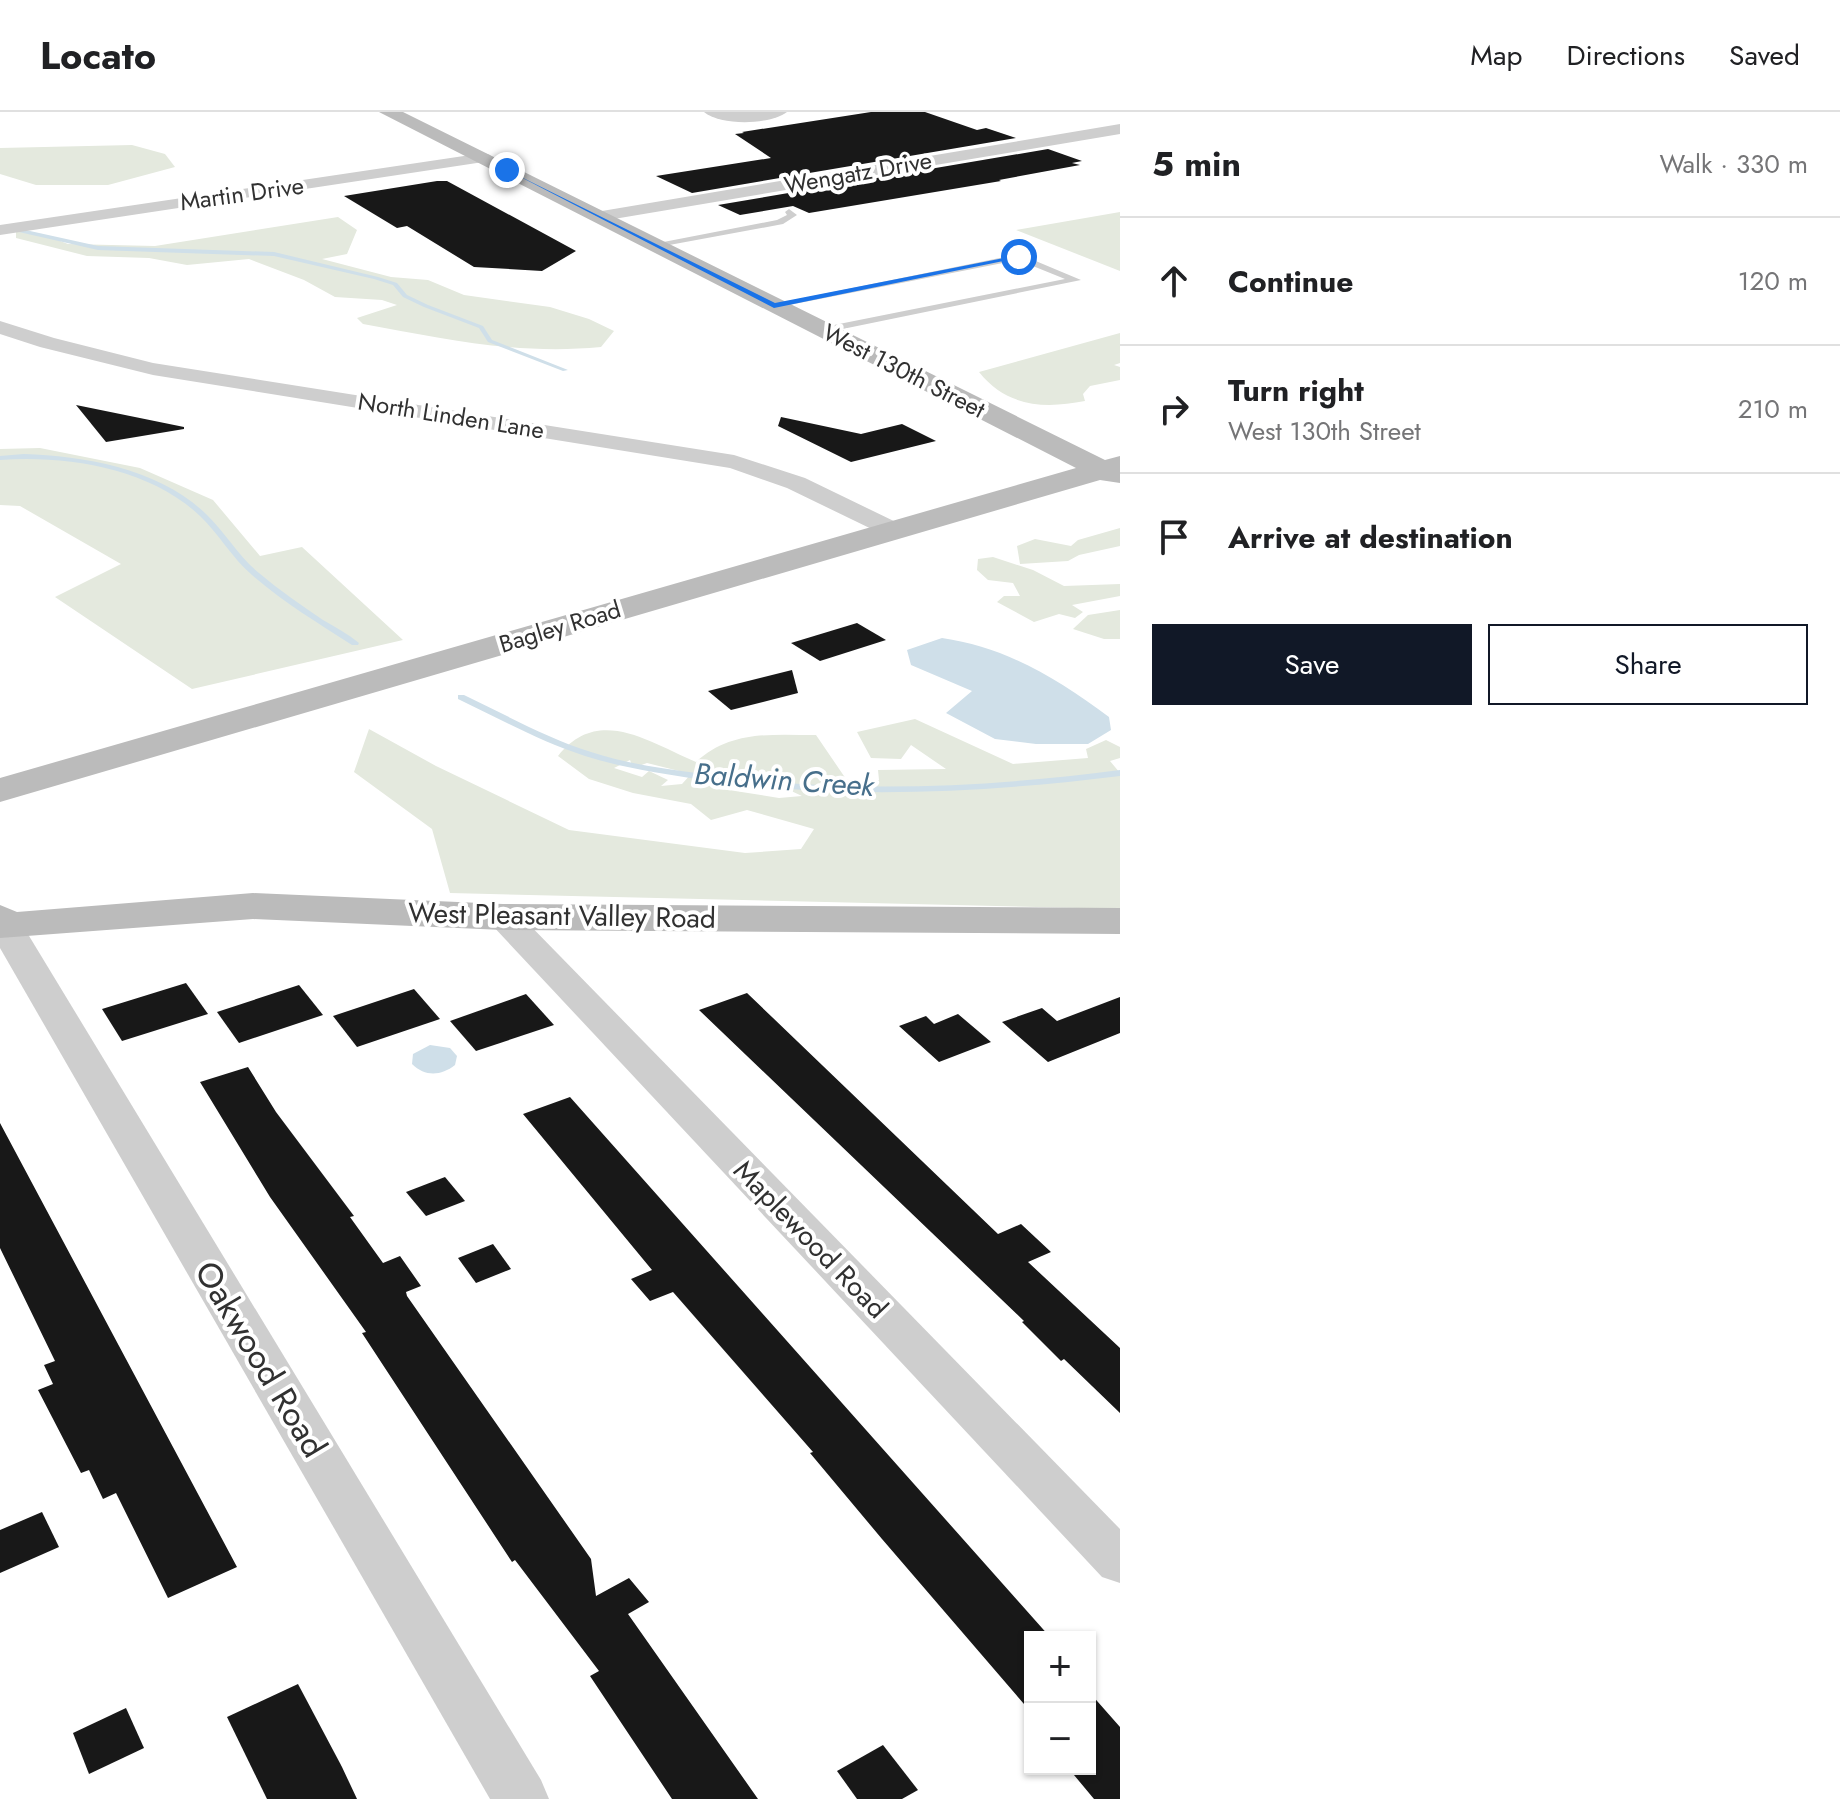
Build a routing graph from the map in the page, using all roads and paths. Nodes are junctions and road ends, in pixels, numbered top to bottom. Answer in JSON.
{"nodes":[{"id":1,"x":388,"y":112,"type":"edge"},
{"id":2,"x":712,"y":112,"type":"edge"},
{"id":3,"x":779,"y":112,"type":"edge"},
{"id":4,"x":1120,"y":129,"type":"edge"},
{"id":5,"x":484,"y":158,"type":"junction"},
{"id":6,"x":789,"y":212,"type":"dead end"},
{"id":7,"x":596,"y":217,"type":"junction"},
{"id":8,"x":0,"y":230,"type":"edge"},
{"id":9,"x":653,"y":245,"type":"junction"},
{"id":10,"x":774,"y":305,"type":"junction"},
{"id":11,"x":0,"y":327,"type":"edge"},
{"id":12,"x":823,"y":330,"type":"junction"},
{"id":13,"x":1114,"y":471,"type":"edge"},
{"id":14,"x":893,"y":530,"type":"junction"},
{"id":15,"x":0,"y":790,"type":"edge"},
{"id":16,"x":503,"y":917,"type":"junction"},
{"id":17,"x":1120,"y":921,"type":"edge"},
{"id":18,"x":2,"y":922,"type":"edge"},
{"id":19,"x":1120,"y":1562,"type":"edge"},
{"id":20,"x":521,"y":1799,"type":"edge"}],
"edges":[{"from":1,"to":5,"type":"main road","name":"West 130th Street"},
{"from":2,"to":3,"type":"street"},
{"from":4,"to":7,"type":"street","name":"Wengatz Drive"},
{"from":5,"to":7,"type":"main road","name":"West 130th Street"},
{"from":5,"to":8,"type":"street","name":"Martin Drive"},
{"from":6,"to":9,"type":"lane"},
{"from":7,"to":9,"type":"main road","name":"West 130th Street"},
{"from":9,"to":10,"type":"main road","name":"West 130th Street"},
{"from":10,"to":12,"type":"main road","name":"West 130th Street"},
{"from":10,"to":12,"type":"lane"},
{"from":11,"to":14,"type":"street","name":"North Linden Lane"},
{"from":12,"to":13,"type":"main road","name":"West 130th Street"},
{"from":13,"to":14,"type":"main road","name":"Bagley Road"},
{"from":14,"to":15,"type":"main road","name":"Bagley Road"},
{"from":16,"to":17,"type":"main road","name":"West Pleasant Valley Road"},
{"from":16,"to":18,"type":"main road","name":"West Pleasant Valley Road"},
{"from":16,"to":19,"type":"street","name":"Maplewood Road"},
{"from":18,"to":20,"type":"street","name":"Oakwood Road"}]}
